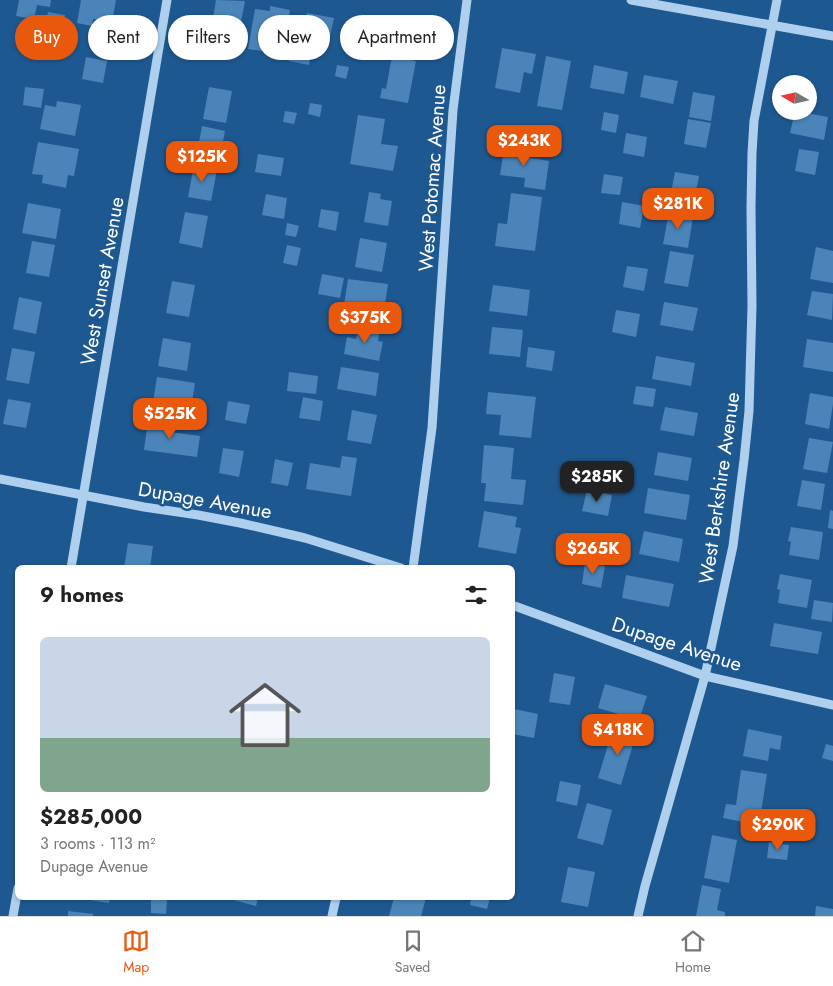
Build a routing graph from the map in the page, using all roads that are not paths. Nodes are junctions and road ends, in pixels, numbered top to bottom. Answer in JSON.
{"nodes":[{"id":1,"x":166,"y":0,"type":"edge"},
{"id":2,"x":467,"y":0,"type":"edge"},
{"id":3,"x":631,"y":0,"type":"edge"},
{"id":4,"x":777,"y":0,"type":"edge"},
{"id":5,"x":772,"y":26,"type":"junction"},
{"id":6,"x":833,"y":36,"type":"edge"},
{"id":7,"x":0,"y":479,"type":"edge"},
{"id":8,"x":83,"y":495,"type":"junction"},
{"id":9,"x":71,"y":565,"type":"edge"},
{"id":10,"x":391,"y":565,"type":"edge"},
{"id":11,"x":414,"y":565,"type":"edge"},
{"id":12,"x":515,"y":606,"type":"edge"},
{"id":13,"x":705,"y":676,"type":"junction"},
{"id":14,"x":833,"y":705,"type":"edge"},
{"id":15,"x":16,"y":900,"type":"edge"},
{"id":16,"x":336,"y":900,"type":"edge"},
{"id":17,"x":13,"y":916,"type":"edge"},
{"id":18,"x":332,"y":916,"type":"edge"},
{"id":19,"x":638,"y":916,"type":"edge"}],
"edges":[{"from":1,"to":8,"type":"street","name":"West Sunset Avenue"},
{"from":2,"to":11,"type":"street","name":"West Potomac Avenue"},
{"from":3,"to":5,"type":"street"},
{"from":4,"to":5,"type":"street","name":"West Berkshire Avenue"},
{"from":5,"to":6,"type":"street"},
{"from":5,"to":13,"type":"street","name":"West Berkshire Avenue"},
{"from":7,"to":8,"type":"street","name":"Dupage Avenue"},
{"from":8,"to":9,"type":"street","name":"West Sunset Avenue"},
{"from":8,"to":10,"type":"street","name":"Dupage Avenue"},
{"from":12,"to":13,"type":"street","name":"Dupage Avenue"},
{"from":13,"to":14,"type":"street","name":"Dupage Avenue"},
{"from":13,"to":19,"type":"street","name":"West Berkshire Avenue"},
{"from":15,"to":17,"type":"street"},
{"from":16,"to":18,"type":"street"}]}
